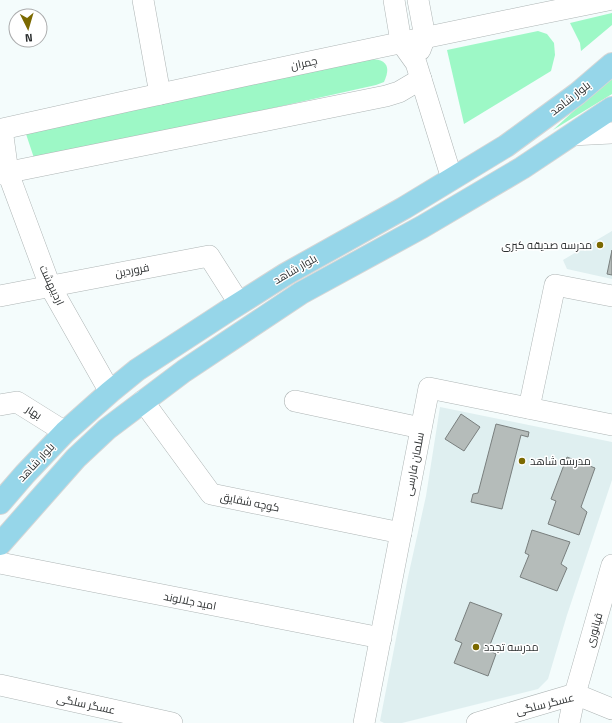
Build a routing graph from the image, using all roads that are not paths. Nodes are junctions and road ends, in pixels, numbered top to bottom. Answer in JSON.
{"nodes":[{"id":1,"x":143,"y":0,"type":"edge"},
{"id":2,"x":394,"y":0,"type":"edge"},
{"id":3,"x":418,"y":0,"type":"edge"},
{"id":4,"x":608,"y":0,"type":"edge"},
{"id":5,"x":425,"y":37,"type":"junction"},
{"id":6,"x":401,"y":42,"type":"junction"},
{"id":7,"x":612,"y":64,"type":"edge"},
{"id":8,"x":418,"y":71,"type":"junction"},
{"id":9,"x":160,"y":94,"type":"junction"},
{"id":10,"x":612,"y":108,"type":"edge"},
{"id":11,"x":0,"y":126,"type":"edge"},
{"id":12,"x":612,"y":133,"type":"edge"},
{"id":13,"x":571,"y":136,"type":"junction"},
{"id":14,"x":4,"y":173,"type":"edge"},
{"id":15,"x":452,"y":179,"type":"junction"},
{"id":16,"x":50,"y":286,"type":"junction"},
{"id":17,"x":0,"y":296,"type":"edge"},
{"id":18,"x":612,"y":296,"type":"edge"},
{"id":19,"x":239,"y":303,"type":"junction"},
{"id":20,"x":110,"y":392,"type":"junction"},
{"id":21,"x":143,"y":401,"type":"junction"},
{"id":22,"x":295,"y":401,"type":"dead end"},
{"id":23,"x":0,"y":405,"type":"edge"},
{"id":24,"x":529,"y":408,"type":"junction"},
{"id":25,"x":612,"y":425,"type":"edge"},
{"id":26,"x":421,"y":428,"type":"junction"},
{"id":27,"x":65,"y":432,"type":"junction"},
{"id":28,"x":0,"y":503,"type":"edge"},
{"id":29,"x":401,"y":533,"type":"junction"},
{"id":30,"x":0,"y":544,"type":"edge"},
{"id":31,"x":0,"y":563,"type":"edge"},
{"id":32,"x":612,"y":565,"type":"edge"},
{"id":33,"x":381,"y":638,"type":"junction"},
{"id":34,"x":0,"y":685,"type":"edge"},
{"id":35,"x":575,"y":694,"type":"junction"},
{"id":36,"x":612,"y":709,"type":"edge"},
{"id":37,"x":172,"y":723,"type":"edge"},
{"id":38,"x":364,"y":723,"type":"edge"},
{"id":39,"x":477,"y":723,"type":"edge"},
{"id":40,"x":569,"y":723,"type":"edge"}],
"edges":[{"from":1,"to":9,"type":"street"},
{"from":2,"to":6,"type":"street"},
{"from":3,"to":5,"type":"street"},
{"from":4,"to":5,"type":"street","name":"چمران"},
{"from":5,"to":6,"type":"street","name":"چمران"},
{"from":5,"to":8,"type":"street"},
{"from":6,"to":8,"type":"street"},
{"from":6,"to":9,"type":"street","name":"چمران"},
{"from":7,"to":15,"type":"main road","name":"بلوار شاهد"},
{"from":8,"to":14,"type":"street"},
{"from":8,"to":15,"type":"street"},
{"from":9,"to":11,"type":"street","name":"چمران"},
{"from":10,"to":13,"type":"main road"},
{"from":11,"to":14,"type":"street","name":"چمران"},
{"from":12,"to":13,"type":"street"},
{"from":13,"to":21,"type":"main road"},
{"from":14,"to":16,"type":"street","name":"اردیبهشت"},
{"from":15,"to":19,"type":"main road","name":"بلوار شاهد"},
{"from":16,"to":17,"type":"street","name":"فروردین"},
{"from":16,"to":19,"type":"street","name":"فروردین"},
{"from":16,"to":20,"type":"street","name":"اردیبهشت"},
{"from":18,"to":24,"type":"street"},
{"from":19,"to":20,"type":"main road","name":"بلوار شاهد"},
{"from":20,"to":27,"type":"main road","name":"بلوار شاهد"},
{"from":21,"to":29,"type":"street","name":"کوچه شقایق"},
{"from":21,"to":30,"type":"main road"},
{"from":22,"to":26,"type":"street"},
{"from":23,"to":27,"type":"street","name":"بهار"},
{"from":24,"to":25,"type":"street","name":"سلمان فارسی"},
{"from":24,"to":26,"type":"street","name":"سلمان فارسی"},
{"from":26,"to":29,"type":"street","name":"سلمان فارسی"},
{"from":27,"to":28,"type":"main road","name":"بلوار شاهد"},
{"from":29,"to":33,"type":"street","name":"سلمان فارسی"},
{"from":31,"to":33,"type":"street","name":"امید جلالوند"},
{"from":32,"to":35,"type":"street","name":"قپانوری"},
{"from":33,"to":38,"type":"street","name":"سلمان فارسی"},
{"from":34,"to":37,"type":"street","name":"عسگر سلگی"},
{"from":35,"to":36,"type":"street","name":"عسگر سلگی"},
{"from":35,"to":39,"type":"street","name":"عسگر سلگی"},
{"from":35,"to":40,"type":"street","name":"قپانوری"}]}
